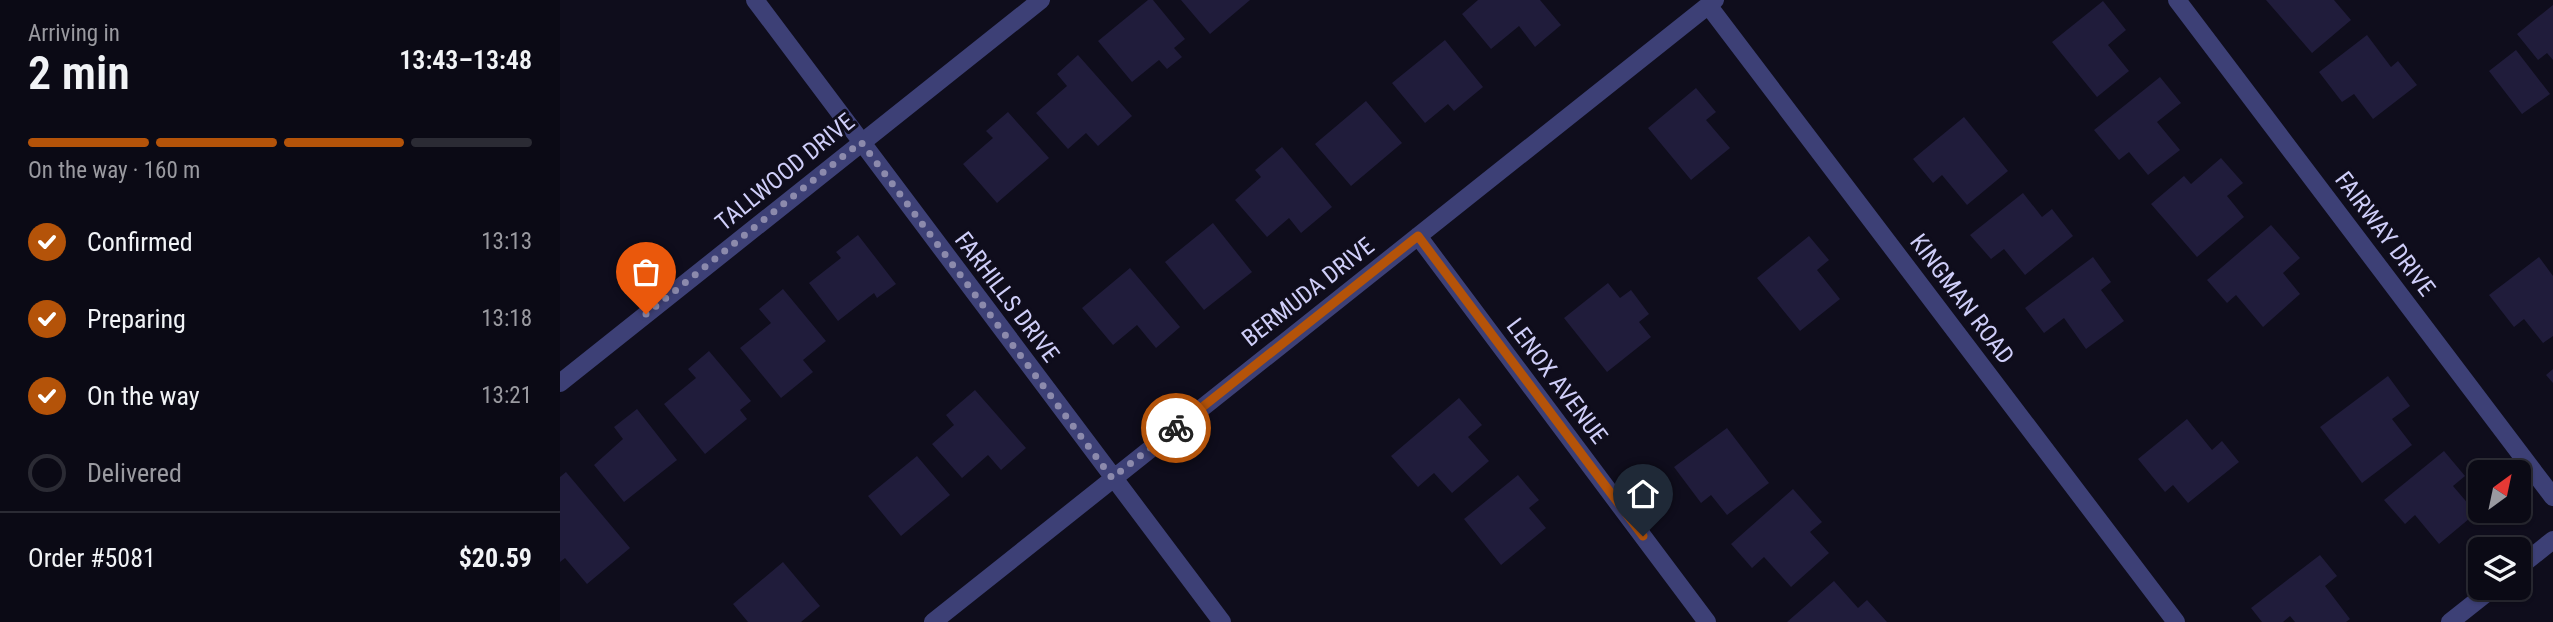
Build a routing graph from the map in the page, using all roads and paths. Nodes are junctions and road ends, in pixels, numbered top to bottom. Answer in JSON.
{"nodes":[{"id":1,"x":755,"y":0,"type":"edge"},
{"id":2,"x":1041,"y":0,"type":"edge"},
{"id":3,"x":2177,"y":0,"type":"edge"},
{"id":4,"x":1712,"y":3,"type":"edge"},
{"id":5,"x":861,"y":142,"type":"junction"},
{"id":6,"x":1418,"y":236,"type":"junction"},
{"id":7,"x":560,"y":383,"type":"edge"},
{"id":8,"x":1112,"y":478,"type":"junction"},
{"id":9,"x":2553,"y":497,"type":"edge"},
{"id":10,"x":2553,"y":540,"type":"edge"},
{"id":11,"x":2531,"y":558,"type":"edge"},
{"id":12,"x":2478,"y":600,"type":"edge"},
{"id":13,"x":933,"y":622,"type":"edge"},
{"id":14,"x":1222,"y":622,"type":"edge"},
{"id":15,"x":1707,"y":622,"type":"edge"},
{"id":16,"x":2176,"y":622,"type":"edge"},
{"id":17,"x":2451,"y":622,"type":"edge"}],
"edges":[{"from":1,"to":5,"type":"street","name":"FARHILLS DRIVE"},
{"from":2,"to":5,"type":"street","name":"TALLWOOD DRIVE"},
{"from":3,"to":9,"type":"street","name":"FAIRWAY DRIVE"},
{"from":4,"to":6,"type":"street","name":"BERMUDA DRIVE"},
{"from":4,"to":16,"type":"street","name":"KINGMAN ROAD"},
{"from":5,"to":7,"type":"street","name":"TALLWOOD DRIVE"},
{"from":5,"to":8,"type":"street","name":"FARHILLS DRIVE"},
{"from":6,"to":8,"type":"street","name":"BERMUDA DRIVE"},
{"from":6,"to":15,"type":"street","name":"LENOX AVENUE"},
{"from":8,"to":13,"type":"street","name":"BERMUDA DRIVE"},
{"from":8,"to":14,"type":"street","name":"FARHILLS DRIVE"},
{"from":10,"to":11,"type":"street"},
{"from":12,"to":17,"type":"street"}]}
